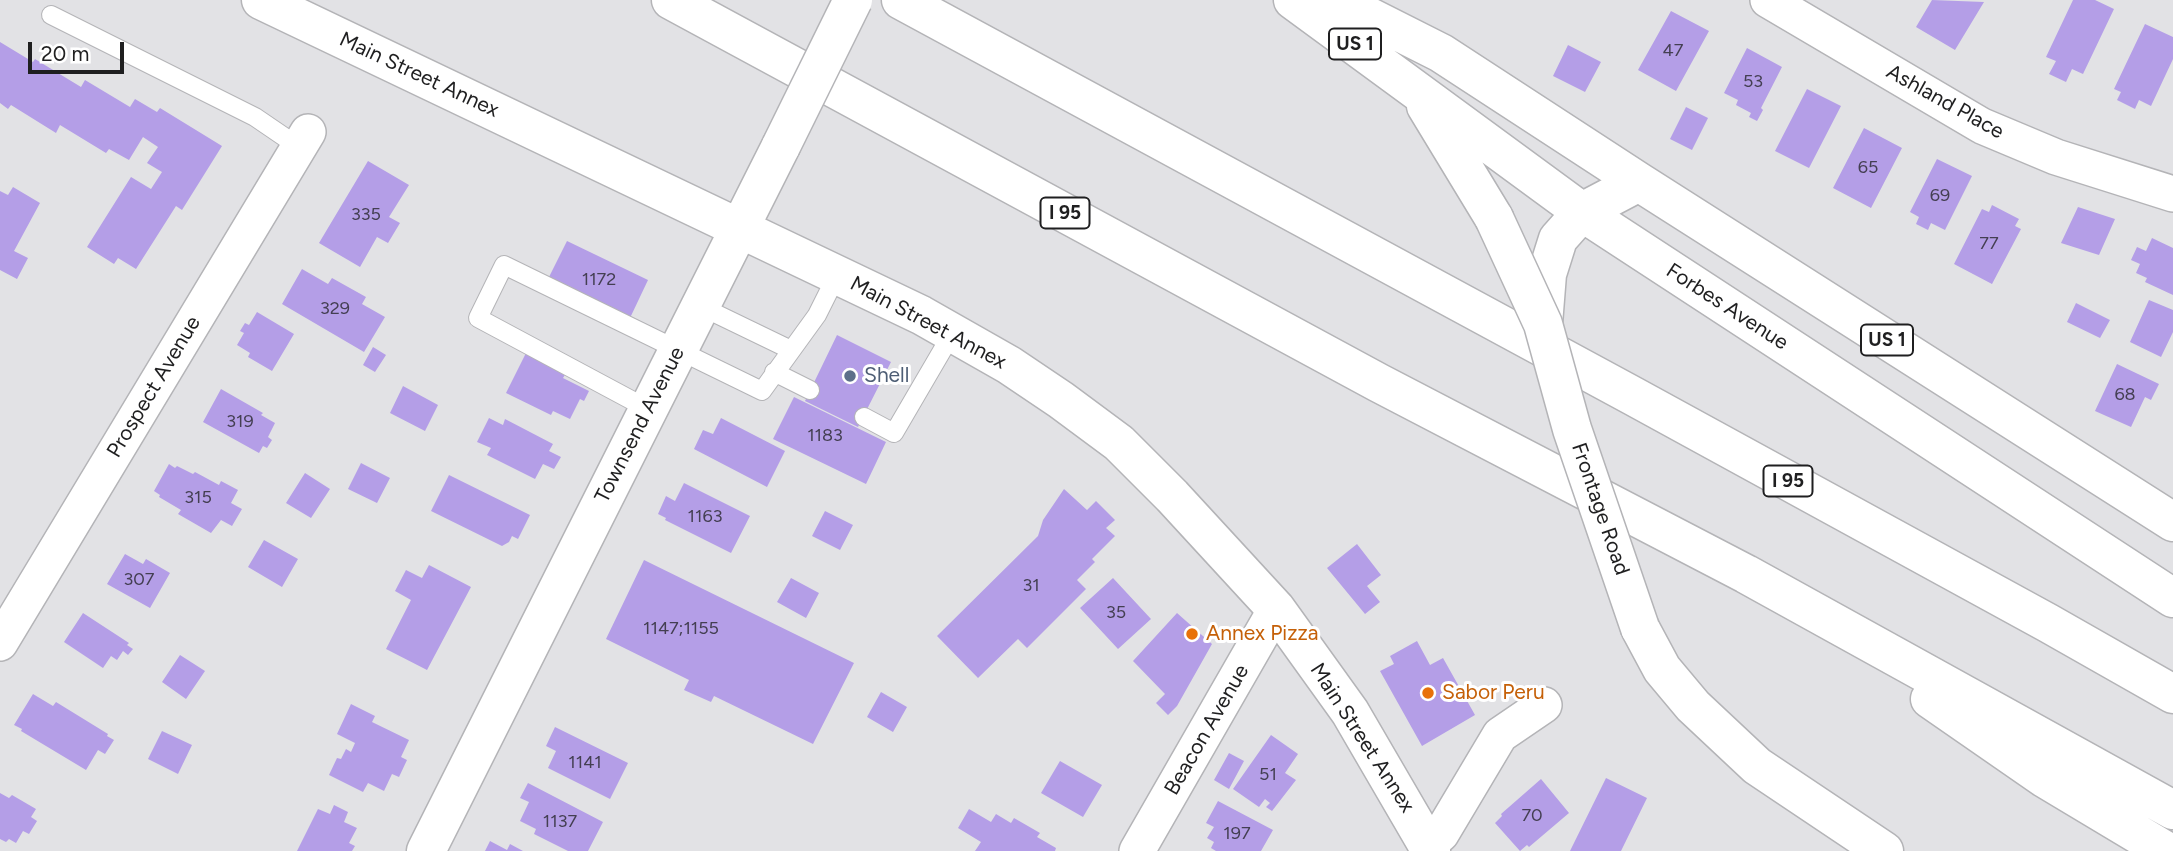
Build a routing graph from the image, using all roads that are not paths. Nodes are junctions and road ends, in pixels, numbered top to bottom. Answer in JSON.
{"nodes":[{"id":1,"x":261,"y":0,"type":"edge"},
{"id":2,"x":671,"y":0,"type":"edge"},
{"id":3,"x":853,"y":0,"type":"edge"},
{"id":4,"x":901,"y":0,"type":"edge"},
{"id":5,"x":1293,"y":0,"type":"edge"},
{"id":6,"x":1336,"y":0,"type":"edge"},
{"id":7,"x":1768,"y":0,"type":"edge"},
{"id":8,"x":51,"y":15,"type":"dead end"},
{"id":9,"x":1416,"y":89,"type":"junction"},
{"id":10,"x":303,"y":139,"type":"joint"},
{"id":11,"x":1639,"y":182,"type":"junction"},
{"id":12,"x":2173,"y":194,"type":"edge"},
{"id":13,"x":1570,"y":226,"type":"junction"},
{"id":14,"x":738,"y":228,"type":"junction"},
{"id":15,"x":837,"y":275,"type":"junction"},
{"id":16,"x":700,"y":306,"type":"junction"},
{"id":17,"x":1543,"y":324,"type":"junction"},
{"id":18,"x":953,"y":332,"type":"junction"},
{"id":19,"x":791,"y":350,"type":"junction"},
{"id":20,"x":677,"y":351,"type":"junction"},
{"id":21,"x":774,"y":372,"type":"junction"},
{"id":22,"x":810,"y":390,"type":"dead end"},
{"id":23,"x":648,"y":409,"type":"junction"},
{"id":24,"x":864,"y":417,"type":"dead end"},
{"id":25,"x":2173,"y":522,"type":"edge"},
{"id":26,"x":1746,"y":574,"type":"junction"},
{"id":27,"x":2173,"y":598,"type":"edge"},
{"id":28,"x":1276,"y":609,"type":"junction"},
{"id":29,"x":0,"y":643,"type":"edge"},
{"id":30,"x":2165,"y":690,"type":"edge"},
{"id":31,"x":1544,"y":705,"type":"dead end"},
{"id":32,"x":2173,"y":810,"type":"edge"},
{"id":33,"x":1429,"y":848,"type":"edge"},
{"id":34,"x":426,"y":851,"type":"edge"},
{"id":35,"x":1137,"y":851,"type":"edge"},
{"id":36,"x":1884,"y":851,"type":"edge"},
{"id":37,"x":2165,"y":851,"type":"edge"}],
"edges":[{"from":1,"to":14,"type":"main road","name":"Main Street Annex"},
{"from":2,"to":26,"type":"main road","number":"I 95"},
{"from":3,"to":14,"type":"main road","name":"Townsend Avenue","bridge":true},
{"from":4,"to":30,"type":"main road","number":"I 95"},
{"from":5,"to":9,"type":"main road","name":"Forbes Avenue","number":"US 1"},
{"from":6,"to":11,"type":"main road","number":"US 1"},
{"from":7,"to":12,"type":"street","name":"Ashland Place"},
{"from":8,"to":10,"type":"lane"},
{"from":9,"to":13,"type":"main road","name":"Forbes Avenue"},
{"from":9,"to":17,"type":"main road","name":"Frontage Road","number":"US 1","bridge":true},
{"from":10,"to":29,"type":"street","name":"Prospect Avenue"},
{"from":11,"to":13,"type":"main road"},
{"from":11,"to":25,"type":"main road","number":"US 1"},
{"from":13,"to":17,"type":"main road"},
{"from":13,"to":27,"type":"main road","name":"Forbes Avenue"},
{"from":14,"to":15,"type":"main road","name":"Main Street Annex"},
{"from":14,"to":16,"type":"main road","name":"Townsend Avenue"},
{"from":15,"to":18,"type":"main road","name":"Main Street Annex"},
{"from":15,"to":19,"type":"lane"},
{"from":16,"to":19,"type":"lane"},
{"from":16,"to":20,"type":"main road","name":"Townsend Avenue"},
{"from":17,"to":36,"type":"main road","name":"Frontage Road","number":"US 1","bridge":true},
{"from":18,"to":24,"type":"lane"},
{"from":18,"to":28,"type":"main road","name":"Main Street Annex"},
{"from":19,"to":21,"type":"lane"},
{"from":20,"to":21,"type":"lane"},
{"from":20,"to":23,"type":"main road","name":"Townsend Avenue"},
{"from":20,"to":23,"type":"lane"},
{"from":21,"to":22,"type":"lane"},
{"from":23,"to":34,"type":"main road","name":"Townsend Avenue"},
{"from":26,"to":32,"type":"main road","number":"I 95"},
{"from":26,"to":37,"type":"main road"},
{"from":28,"to":33,"type":"main road","name":"Main Street Annex"},
{"from":28,"to":35,"type":"street","name":"Beacon Avenue"},
{"from":31,"to":33,"type":"street"}]}
